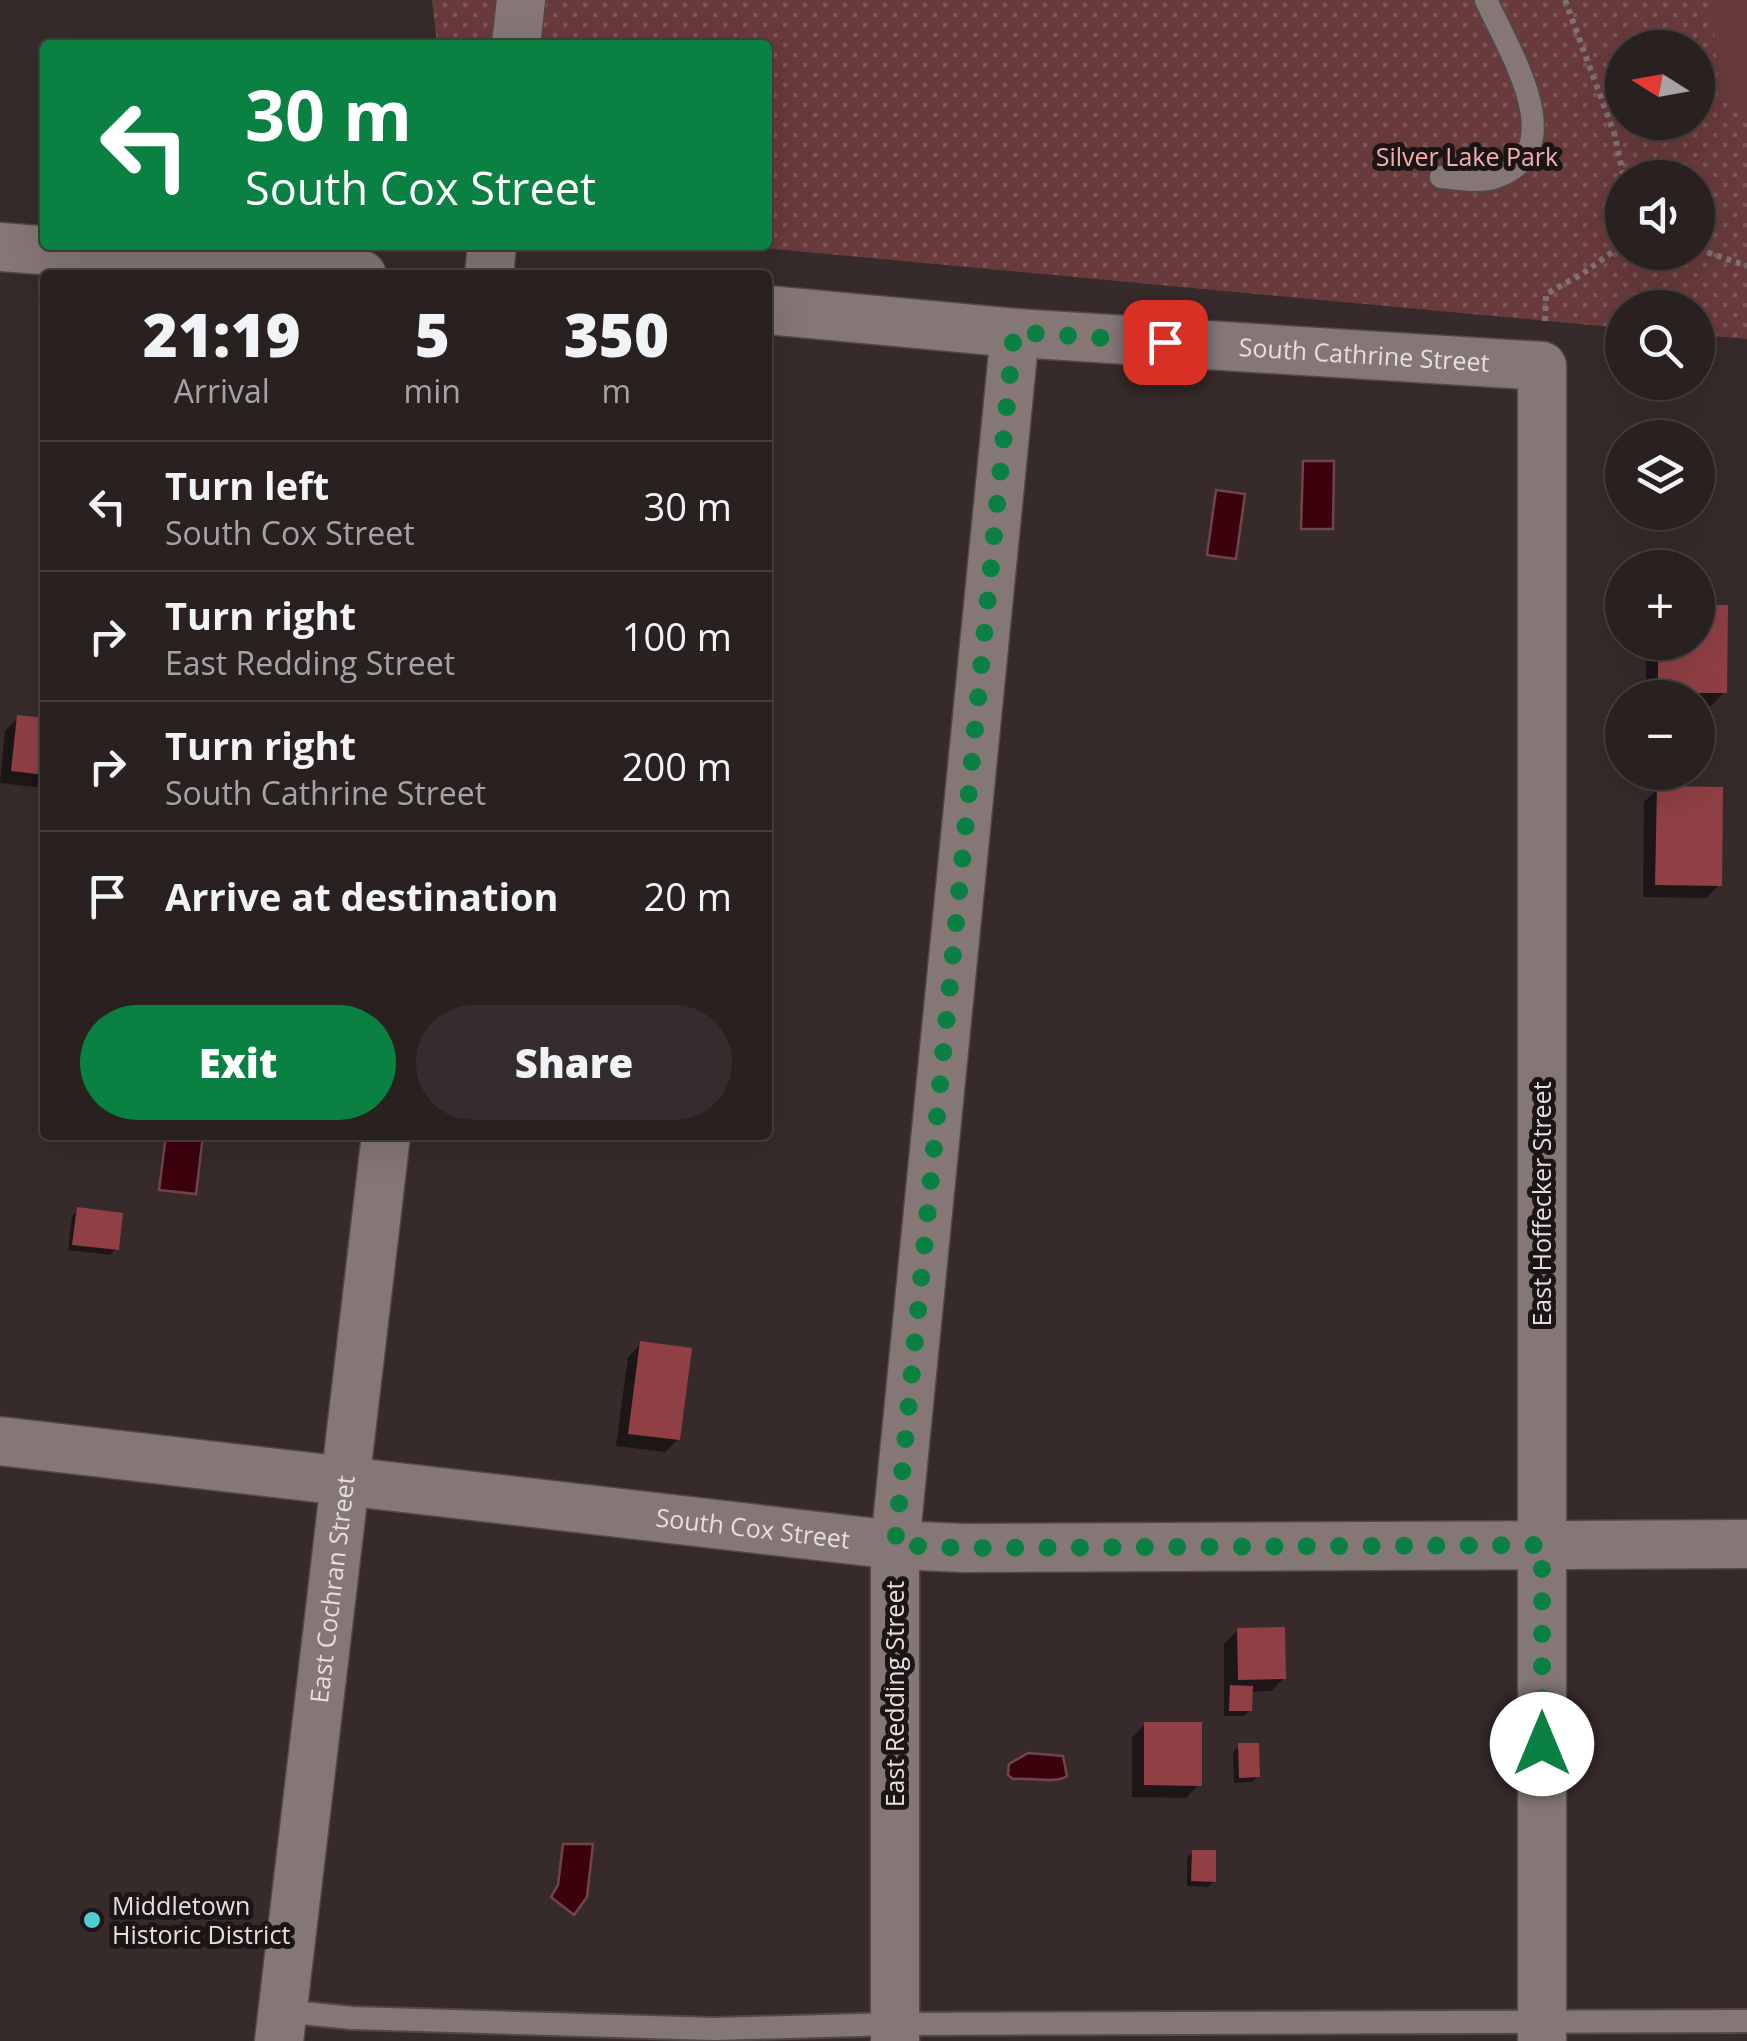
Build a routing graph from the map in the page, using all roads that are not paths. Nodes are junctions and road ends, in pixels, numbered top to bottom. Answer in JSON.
{"nodes":[{"id":1,"x":522,"y":0,"type":"edge"},
{"id":2,"x":1486,"y":0,"type":"edge"},
{"id":3,"x":517,"y":40,"type":"edge"},
{"id":4,"x":1441,"y":177,"type":"dead end"},
{"id":5,"x":0,"y":247,"type":"edge"},
{"id":6,"x":297,"y":270,"type":"edge"},
{"id":7,"x":772,"y":310,"type":"edge"},
{"id":8,"x":1014,"y":332,"type":"junction"},
{"id":9,"x":1542,"y":366,"type":"joint"},
{"id":10,"x":385,"y":1140,"type":"edge"},
{"id":11,"x":0,"y":1441,"type":"edge"},
{"id":12,"x":345,"y":1481,"type":"junction"},
{"id":13,"x":1747,"y":1544,"type":"edge"},
{"id":14,"x":895,"y":1545,"type":"junction"},
{"id":15,"x":1542,"y":1545,"type":"junction"},
{"id":16,"x":1747,"y":2021,"type":"edge"},
{"id":17,"x":280,"y":2026,"type":"edge"},
{"id":18,"x":895,"y":2032,"type":"edge"},
{"id":19,"x":1542,"y":2032,"type":"edge"}],
"edges":[{"from":1,"to":3,"type":"street"},
{"from":2,"to":4,"type":"lane"},
{"from":5,"to":6,"type":"street"},
{"from":7,"to":8,"type":"street","name":"South Cathrine Street"},
{"from":8,"to":9,"type":"street","name":"South Cathrine Street"},
{"from":8,"to":14,"type":"street","name":"East Redding Street"},
{"from":9,"to":15,"type":"street","name":"East Hoffecker Street"},
{"from":10,"to":12,"type":"street","name":"East Cochran Street"},
{"from":11,"to":12,"type":"street","name":"South Cox Street"},
{"from":12,"to":14,"type":"street","name":"South Cox Street"},
{"from":12,"to":17,"type":"street","name":"East Cochran Street"},
{"from":13,"to":15,"type":"street","name":"South Cox Street"},
{"from":14,"to":15,"type":"street","name":"South Cox Street"},
{"from":14,"to":18,"type":"street","name":"East Redding Street"},
{"from":15,"to":19,"type":"street","name":"East Hoffecker Street"},
{"from":16,"to":19,"type":"lane"},
{"from":17,"to":18,"type":"lane"},
{"from":18,"to":19,"type":"lane"}]}
